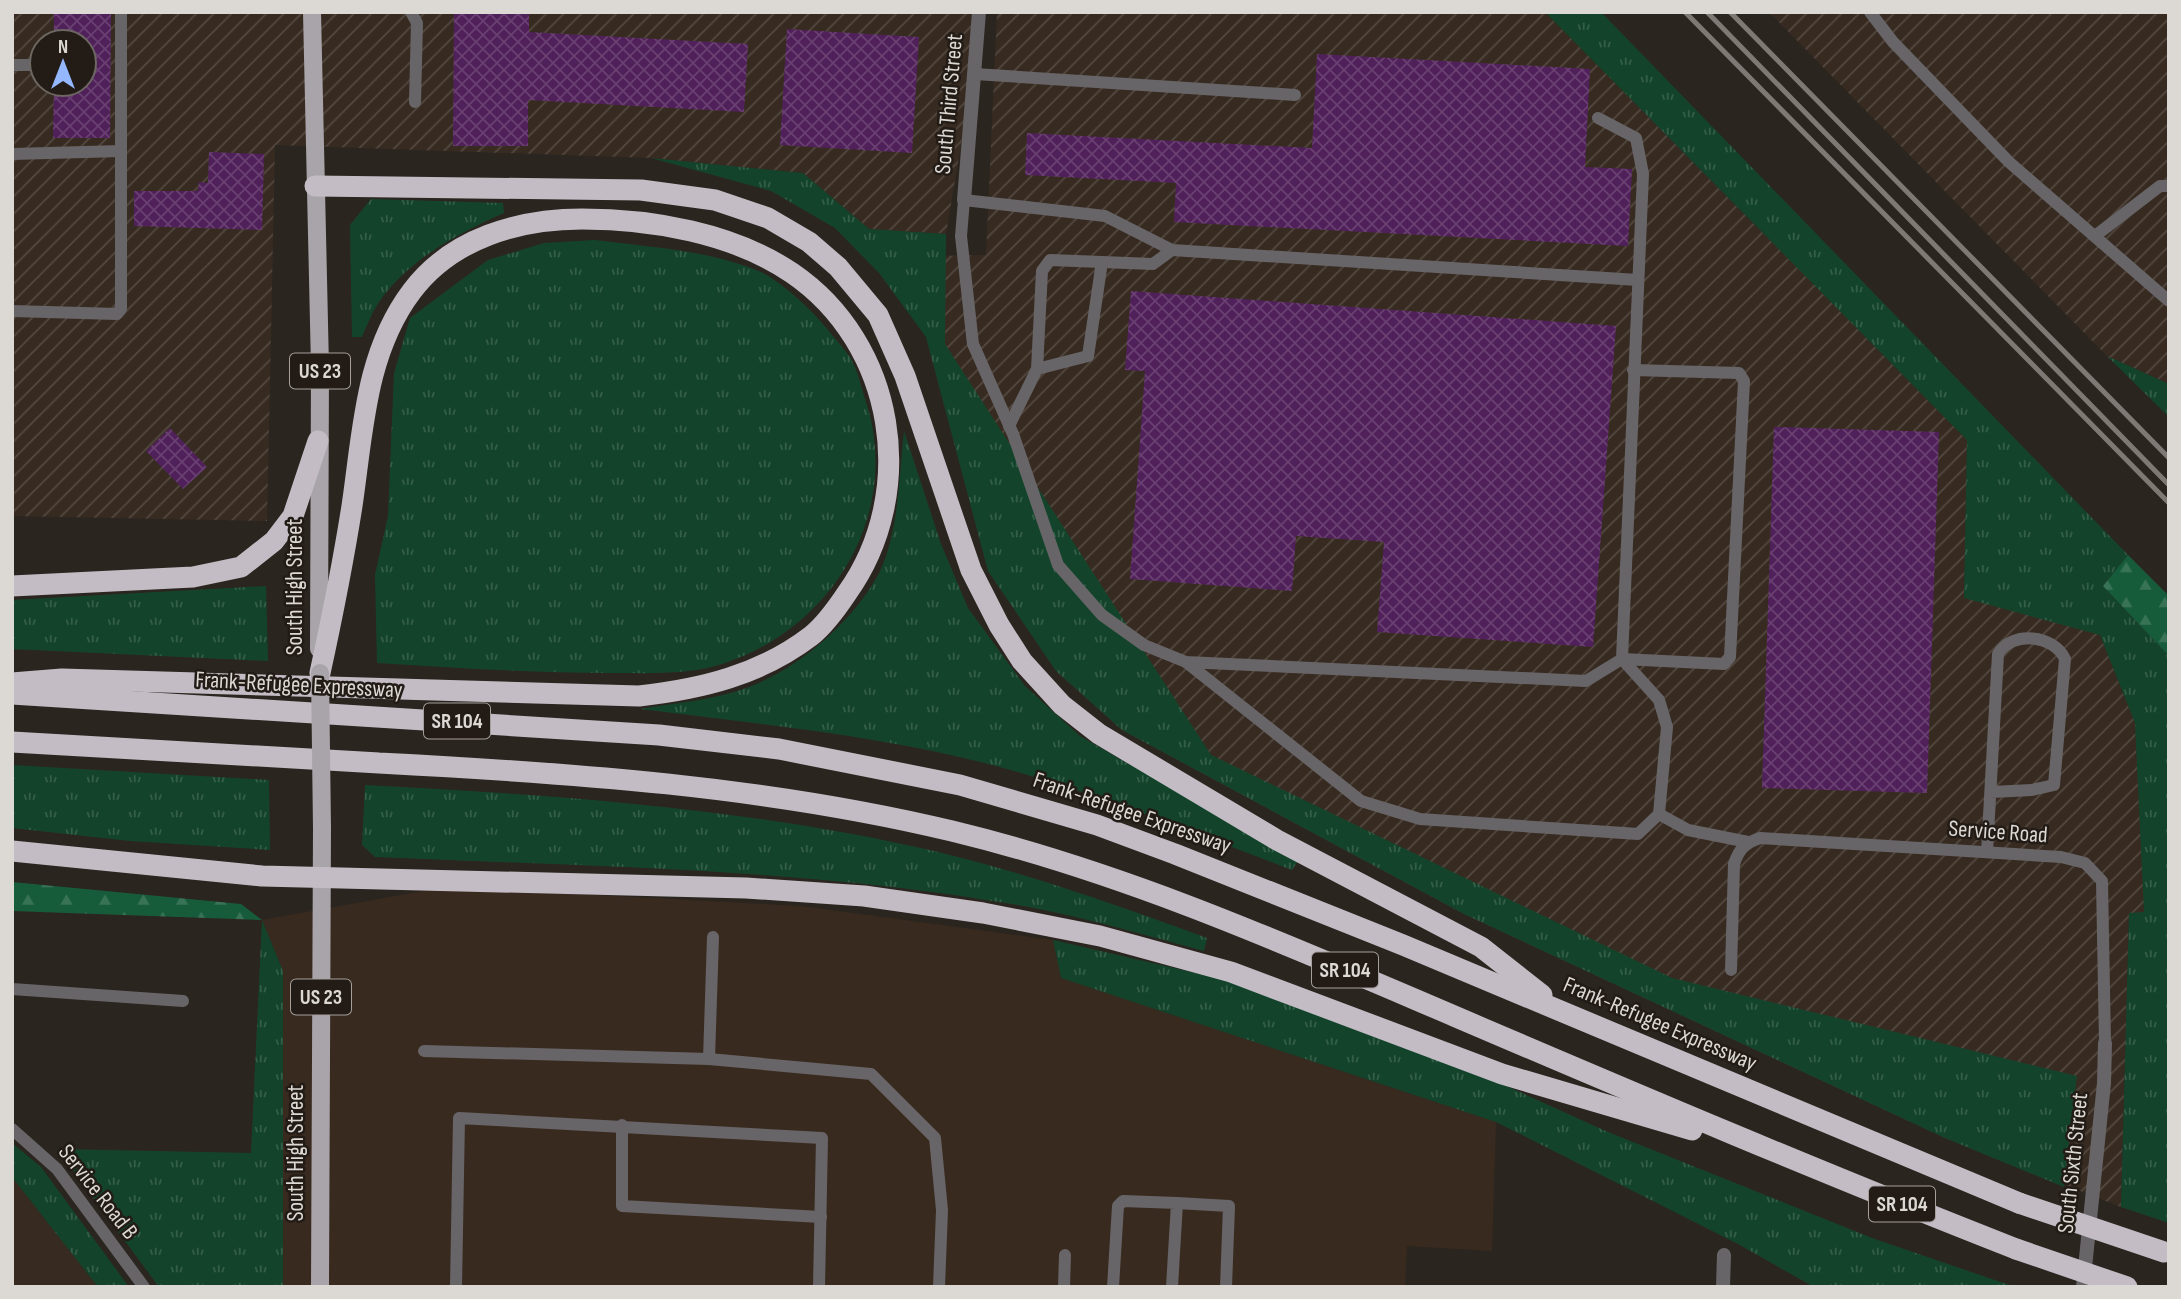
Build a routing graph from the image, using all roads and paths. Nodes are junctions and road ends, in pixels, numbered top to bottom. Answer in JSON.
{"nodes":[{"id":1,"x":121,"y":12,"type":"edge"},
{"id":2,"x":312,"y":12,"type":"edge"},
{"id":3,"x":411,"y":12,"type":"edge"},
{"id":4,"x":979,"y":12,"type":"edge"},
{"id":5,"x":1870,"y":12,"type":"edge"},
{"id":6,"x":975,"y":74,"type":"junction"},
{"id":7,"x":1295,"y":95,"type":"dead end"},
{"id":8,"x":415,"y":102,"type":"dead end"},
{"id":9,"x":1598,"y":118,"type":"dead end"},
{"id":10,"x":121,"y":151,"type":"junction"},
{"id":11,"x":12,"y":154,"type":"edge"},
{"id":12,"x":2169,"y":186,"type":"edge"},
{"id":13,"x":315,"y":187,"type":"junction"},
{"id":14,"x":964,"y":200,"type":"junction"},
{"id":15,"x":2095,"y":236,"type":"junction"},
{"id":16,"x":1172,"y":250,"type":"junction"},
{"id":17,"x":1102,"y":262,"type":"junction"},
{"id":18,"x":1638,"y":280,"type":"junction"},
{"id":19,"x":2169,"y":301,"type":"edge"},
{"id":20,"x":12,"y":310,"type":"edge"},
{"id":21,"x":1037,"y":369,"type":"junction"},
{"id":22,"x":1633,"y":370,"type":"junction"},
{"id":23,"x":1009,"y":426,"type":"junction"},
{"id":24,"x":318,"y":441,"type":"junction"},
{"id":25,"x":329,"y":585,"type":"junction"},
{"id":26,"x":12,"y":586,"type":"edge"},
{"id":27,"x":1622,"y":659,"type":"junction"},
{"id":28,"x":1186,"y":662,"type":"junction"},
{"id":29,"x":320,"y":673,"type":"joint"},
{"id":30,"x":12,"y":683,"type":"edge"},
{"id":31,"x":12,"y":694,"type":"edge"},
{"id":32,"x":12,"y":742,"type":"edge"},
{"id":33,"x":1991,"y":792,"type":"junction"},
{"id":34,"x":1659,"y":814,"type":"junction"},
{"id":35,"x":1748,"y":842,"type":"junction"},
{"id":36,"x":12,"y":851,"type":"edge"},
{"id":37,"x":1987,"y":852,"type":"junction"},
{"id":38,"x":322,"y":877,"type":"junction"},
{"id":39,"x":713,"y":937,"type":"dead end"},
{"id":40,"x":1731,"y":970,"type":"dead end"},
{"id":41,"x":12,"y":989,"type":"edge"},
{"id":42,"x":183,"y":1001,"type":"dead end"},
{"id":43,"x":1560,"y":1010,"type":"junction"},
{"id":44,"x":2105,"y":1043,"type":"joint"},
{"id":45,"x":424,"y":1051,"type":"dead end"},
{"id":46,"x":709,"y":1059,"type":"junction"},
{"id":47,"x":622,"y":1125,"type":"junction"},
{"id":48,"x":12,"y":1129,"type":"edge"},
{"id":49,"x":1788,"y":1158,"type":"junction"},
{"id":50,"x":1177,"y":1203,"type":"junction"},
{"id":51,"x":821,"y":1217,"type":"junction"},
{"id":52,"x":2167,"y":1252,"type":"edge"},
{"id":53,"x":1065,"y":1255,"type":"dead end"},
{"id":54,"x":1724,"y":1255,"type":"dead end"},
{"id":55,"x":144,"y":1287,"type":"edge"},
{"id":56,"x":320,"y":1287,"type":"edge"},
{"id":57,"x":456,"y":1287,"type":"edge"},
{"id":58,"x":819,"y":1287,"type":"edge"},
{"id":59,"x":939,"y":1287,"type":"edge"},
{"id":60,"x":1064,"y":1287,"type":"edge"},
{"id":61,"x":1113,"y":1287,"type":"edge"},
{"id":62,"x":1172,"y":1287,"type":"edge"},
{"id":63,"x":1226,"y":1287,"type":"edge"},
{"id":64,"x":1723,"y":1287,"type":"edge"},
{"id":65,"x":2082,"y":1287,"type":"edge"},
{"id":66,"x":2127,"y":1287,"type":"edge"}],
"edges":[{"from":1,"to":10,"type":"lane"},
{"from":2,"to":13,"type":"main road","name":"South High Street","number":"US 23"},
{"from":3,"to":8,"type":"lane"},
{"from":4,"to":6,"type":"street","name":"South Third Street"},
{"from":5,"to":15,"type":"lane"},
{"from":6,"to":7,"type":"lane"},
{"from":6,"to":14,"type":"street","name":"South Third Street"},
{"from":9,"to":18,"type":"lane"},
{"from":10,"to":11,"type":"lane"},
{"from":10,"to":20,"type":"lane"},
{"from":12,"to":15,"type":"lane"},
{"from":13,"to":24,"type":"main road","name":"South High Street","number":"US 23"},
{"from":13,"to":43,"type":"highway"},
{"from":14,"to":16,"type":"lane"},
{"from":14,"to":23,"type":"lane"},
{"from":15,"to":19,"type":"lane"},
{"from":16,"to":17,"type":"lane"},
{"from":16,"to":18,"type":"lane"},
{"from":17,"to":21,"type":"lane"},
{"from":17,"to":21,"type":"lane"},
{"from":18,"to":22,"type":"lane"},
{"from":21,"to":23,"type":"lane"},
{"from":22,"to":27,"type":"lane"},
{"from":22,"to":27,"type":"lane"},
{"from":23,"to":28,"type":"lane"},
{"from":24,"to":25,"type":"main road","name":"South High Street","number":"US 23"},
{"from":24,"to":26,"type":"highway"},
{"from":25,"to":29,"type":"highway"},
{"from":25,"to":30,"type":"highway"},
{"from":27,"to":28,"type":"lane"},
{"from":27,"to":34,"type":"lane"},
{"from":28,"to":34,"type":"lane"},
{"from":29,"to":38,"type":"main road","name":"South High Street","number":"US 23","bridge":true},
{"from":31,"to":43,"type":"highway","name":"Frank-Refugee Expressway","number":"SR 104"},
{"from":32,"to":49,"type":"highway","number":"SR 104"},
{"from":33,"to":33,"type":"lane"},
{"from":33,"to":37,"type":"lane"},
{"from":34,"to":35,"type":"lane","name":"Service Road"},
{"from":35,"to":37,"type":"lane","name":"Service Road"},
{"from":35,"to":40,"type":"lane"},
{"from":36,"to":38,"type":"highway"},
{"from":37,"to":44,"type":"lane","name":"Service Road"},
{"from":38,"to":49,"type":"highway"},
{"from":38,"to":56,"type":"main road","name":"South High Street","number":"US 23"},
{"from":39,"to":46,"type":"lane"},
{"from":41,"to":42,"type":"lane"},
{"from":43,"to":52,"type":"highway","name":"Frank-Refugee Expressway","number":"SR 104","bridge":true},
{"from":44,"to":65,"type":"street","name":"South Sixth Street"},
{"from":45,"to":46,"type":"lane"},
{"from":46,"to":59,"type":"lane"},
{"from":47,"to":51,"type":"lane"},
{"from":47,"to":51,"type":"lane"},
{"from":47,"to":57,"type":"lane"},
{"from":48,"to":55,"type":"lane","name":"Service Road B"},
{"from":49,"to":66,"type":"highway","number":"SR 104","bridge":true},
{"from":50,"to":61,"type":"lane"},
{"from":50,"to":62,"type":"lane"},
{"from":50,"to":63,"type":"lane"},
{"from":51,"to":58,"type":"lane"},
{"from":53,"to":60,"type":"lane"},
{"from":54,"to":64,"type":"street"}]}
